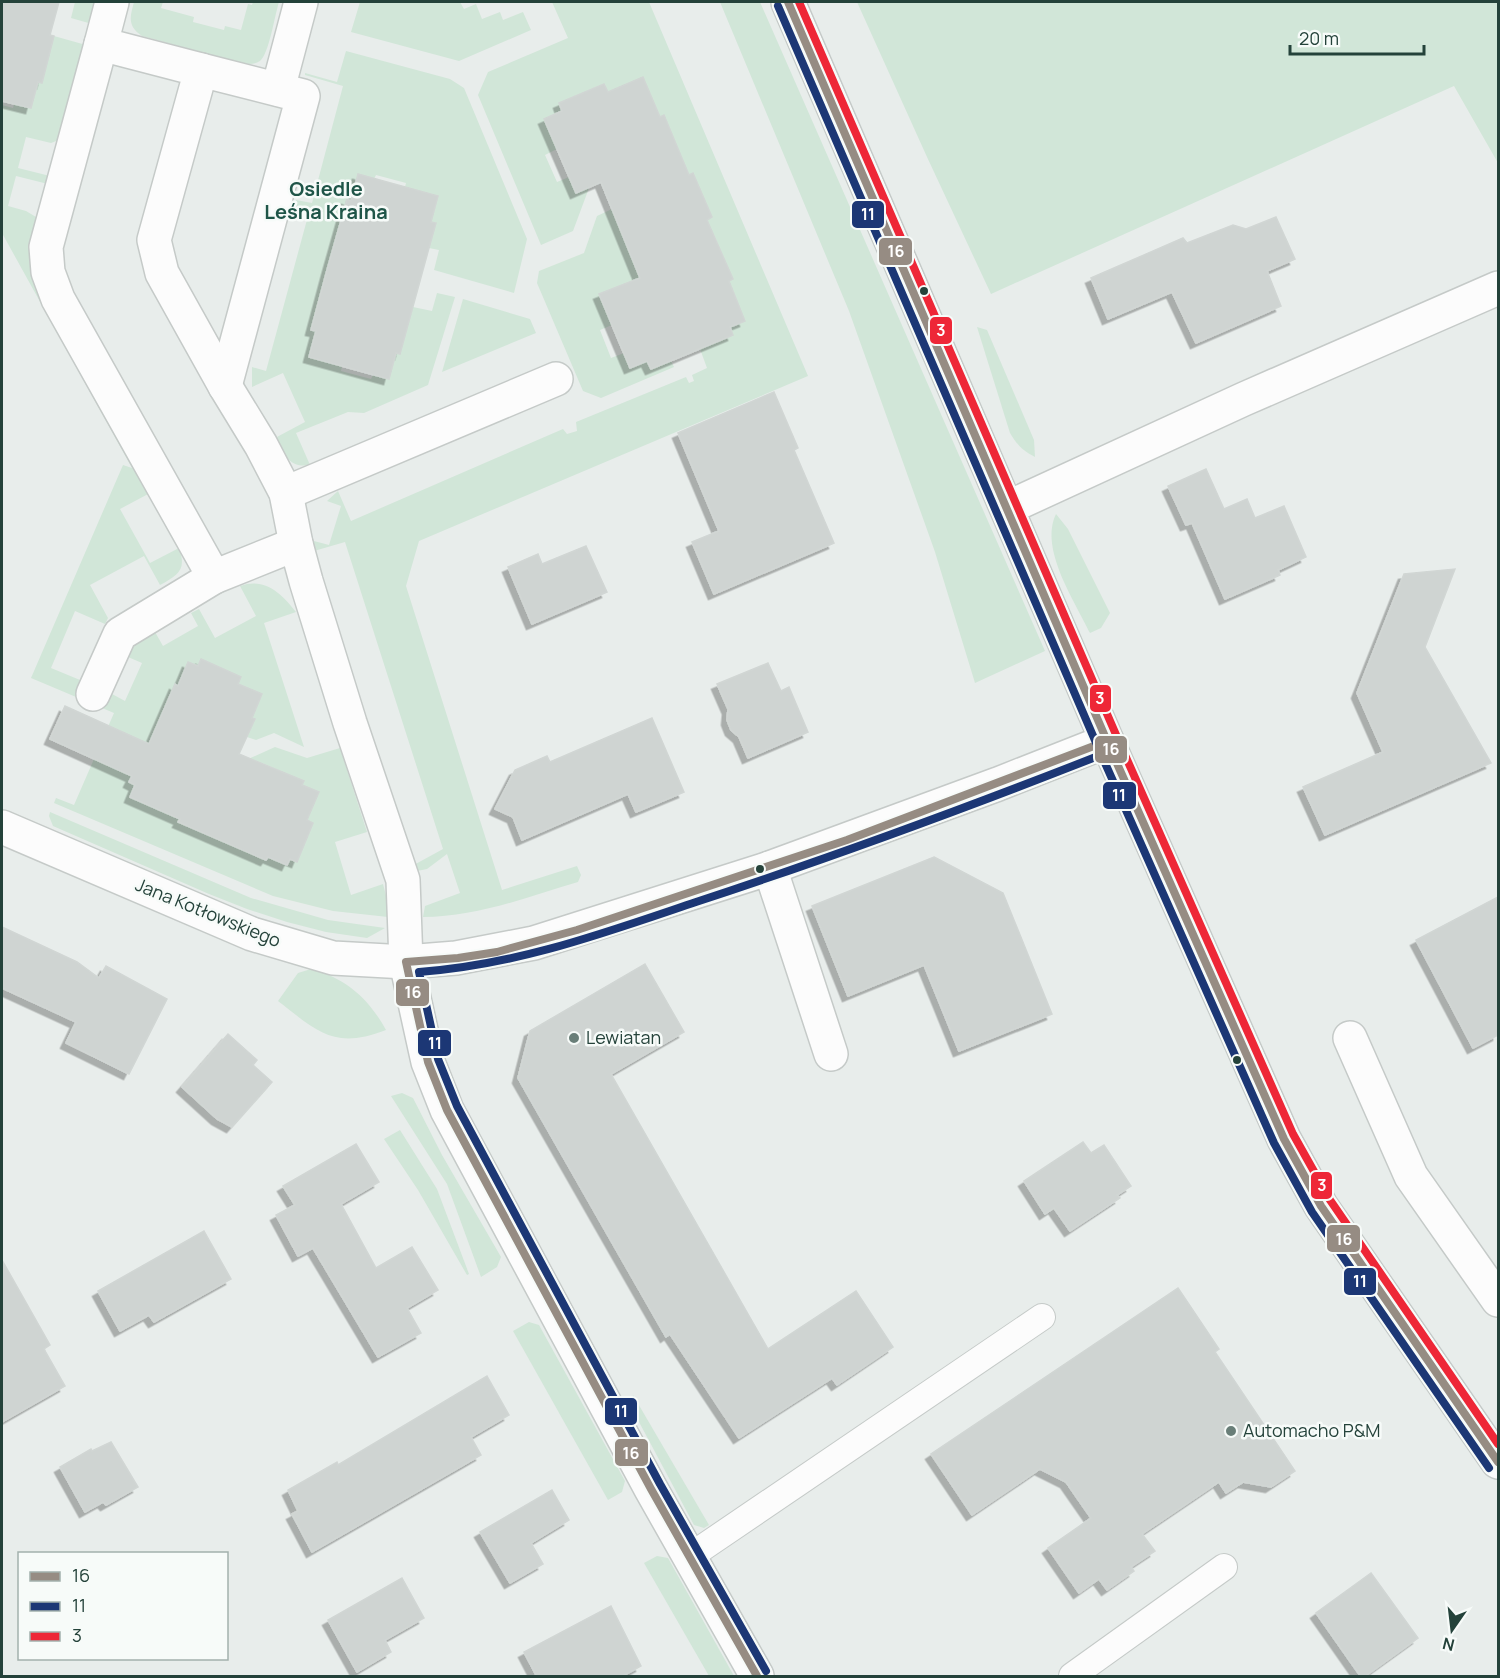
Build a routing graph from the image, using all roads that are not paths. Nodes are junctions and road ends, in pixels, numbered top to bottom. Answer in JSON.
{"nodes":[{"id":1,"x":112,"y":2,"type":"edge"},
{"id":2,"x":301,"y":2,"type":"edge"},
{"id":3,"x":788,"y":2,"type":"edge"},
{"id":4,"x":101,"y":44,"type":"junction"},
{"id":5,"x":201,"y":69,"type":"junction"},
{"id":6,"x":278,"y":89,"type":"junction"},
{"id":7,"x":1498,"y":288,"type":"edge"},
{"id":8,"x":556,"y":379,"type":"dead end"},
{"id":9,"x":225,"y":386,"type":"junction"},
{"id":10,"x":286,"y":493,"type":"junction"},
{"id":11,"x":1007,"y":507,"type":"junction"},
{"id":12,"x":296,"y":544,"type":"junction"},
{"id":13,"x":214,"y":577,"type":"junction"},
{"id":14,"x":93,"y":694,"type":"dead end"},
{"id":15,"x":1107,"y":741,"type":"junction"},
{"id":16,"x":2,"y":827,"type":"edge"},
{"id":17,"x":770,"y":868,"type":"junction"},
{"id":18,"x":406,"y":962,"type":"junction"},
{"id":19,"x":1350,"y":1038,"type":"dead end"},
{"id":20,"x":831,"y":1053,"type":"dead end"},
{"id":21,"x":1498,"y":1300,"type":"edge"},
{"id":22,"x":1042,"y":1317,"type":"dead end"},
{"id":23,"x":1498,"y":1462,"type":"edge"},
{"id":24,"x":689,"y":1557,"type":"junction"},
{"id":25,"x":1224,"y":1567,"type":"dead end"},
{"id":26,"x":757,"y":1677,"type":"edge"},
{"id":27,"x":1072,"y":1677,"type":"edge"}],
"edges":[{"from":1,"to":4,"type":"street"},
{"from":2,"to":6,"type":"street"},
{"from":3,"to":11,"type":"street"},
{"from":4,"to":5,"type":"street"},
{"from":4,"to":13,"type":"street"},
{"from":5,"to":6,"type":"street"},
{"from":5,"to":9,"type":"street"},
{"from":6,"to":9,"type":"street"},
{"from":7,"to":11,"type":"street"},
{"from":8,"to":10,"type":"street"},
{"from":9,"to":10,"type":"street"},
{"from":10,"to":12,"type":"street"},
{"from":11,"to":15,"type":"street"},
{"from":12,"to":13,"type":"street"},
{"from":12,"to":18,"type":"street"},
{"from":13,"to":14,"type":"street"},
{"from":15,"to":17,"type":"street","name":"Jana Kotłowskiego"},
{"from":15,"to":23,"type":"street"},
{"from":16,"to":18,"type":"street","name":"Jana Kotłowskiego"},
{"from":17,"to":18,"type":"street","name":"Jana Kotłowskiego"},
{"from":17,"to":20,"type":"street"},
{"from":18,"to":24,"type":"street"},
{"from":19,"to":21,"type":"street"},
{"from":22,"to":24,"type":"lane"},
{"from":24,"to":26,"type":"street"},
{"from":25,"to":27,"type":"lane"}]}
